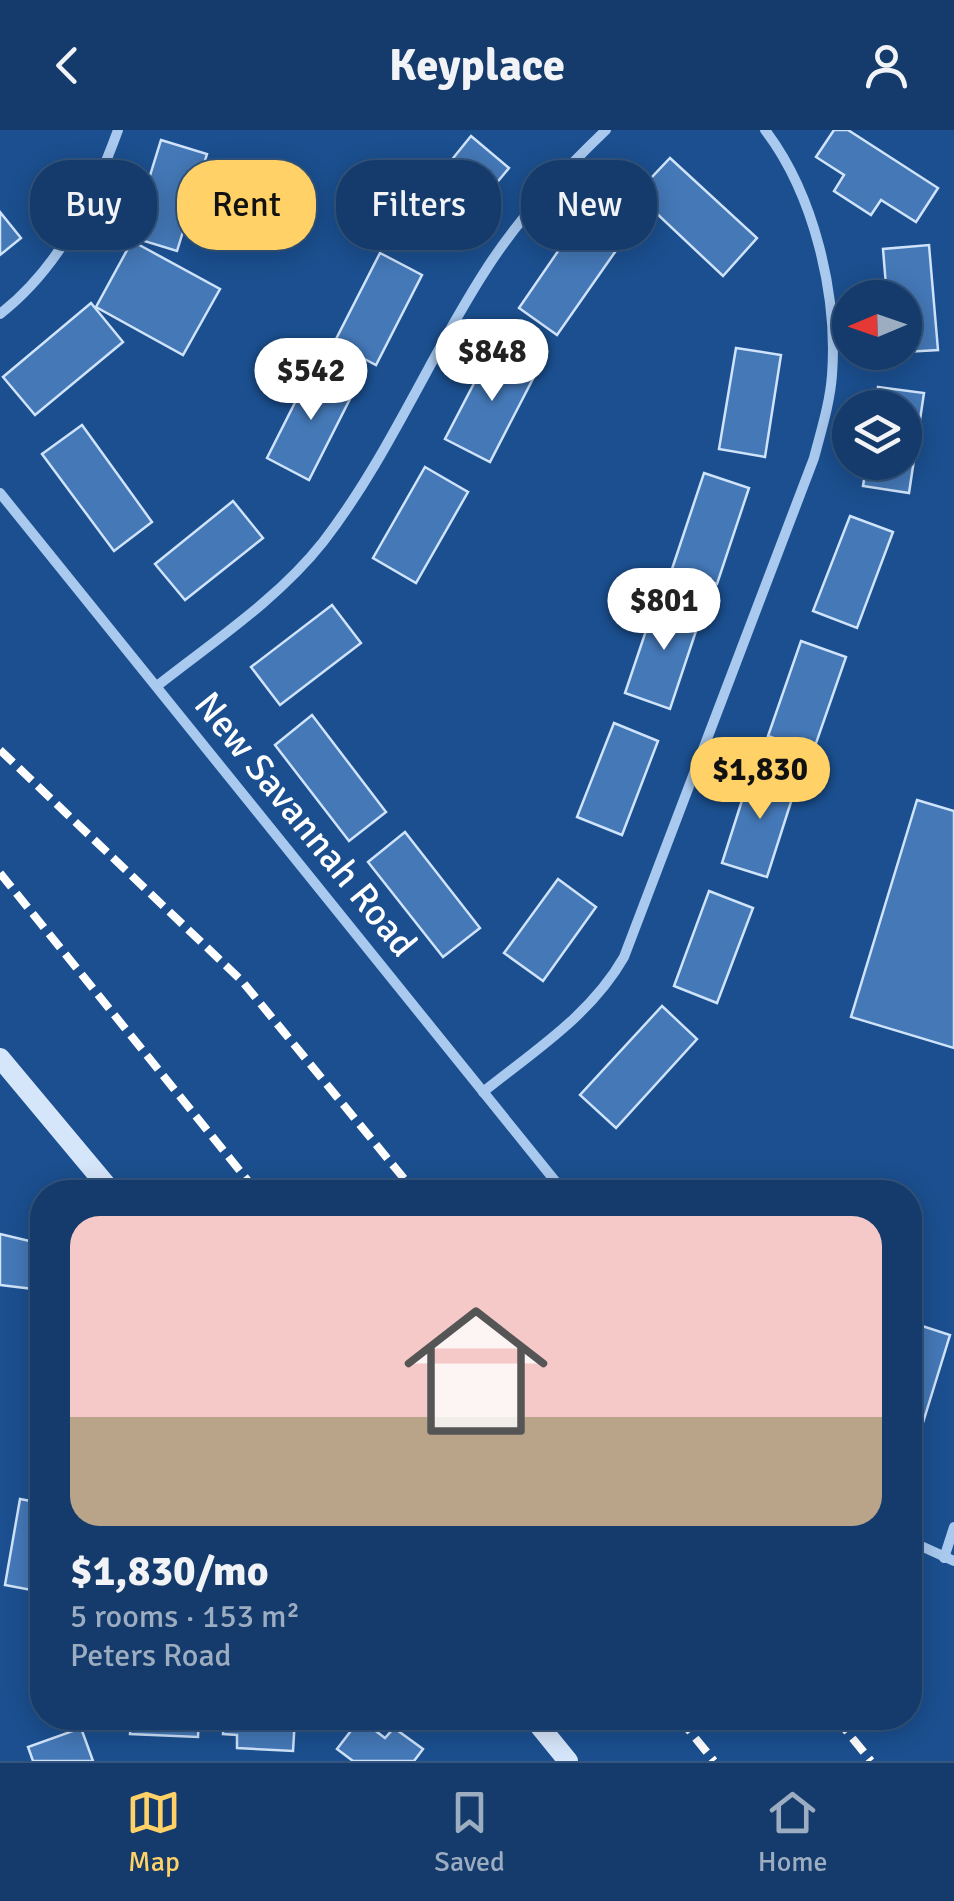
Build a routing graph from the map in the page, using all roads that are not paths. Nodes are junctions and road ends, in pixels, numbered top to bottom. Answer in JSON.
{"nodes":[{"id":1,"x":118,"y":130,"type":"edge"},
{"id":2,"x":606,"y":130,"type":"edge"},
{"id":3,"x":765,"y":130,"type":"edge"},
{"id":4,"x":0,"y":314,"type":"edge"},
{"id":5,"x":0,"y":493,"type":"edge"},
{"id":6,"x":157,"y":686,"type":"junction"},
{"id":7,"x":0,"y":1058,"type":"edge"},
{"id":8,"x":483,"y":1092,"type":"junction"},
{"id":9,"x":102,"y":1180,"type":"edge"},
{"id":10,"x":554,"y":1180,"type":"edge"},
{"id":11,"x":954,"y":1526,"type":"edge"},
{"id":12,"x":922,"y":1547,"type":"edge"},
{"id":13,"x":949,"y":1560,"type":"edge"},
{"id":14,"x":543,"y":1730,"type":"edge"},
{"id":15,"x":568,"y":1761,"type":"edge"}],
"edges":[{"from":1,"to":4,"type":"street"},
{"from":2,"to":6,"type":"street"},
{"from":3,"to":8,"type":"street"},
{"from":5,"to":6,"type":"street","name":"New Savannah Road"},
{"from":6,"to":8,"type":"street","name":"New Savannah Road"},
{"from":7,"to":9,"type":"main road"},
{"from":8,"to":10,"type":"street","name":"New Savannah Road"},
{"from":11,"to":13,"type":"street"},
{"from":12,"to":13,"type":"street"},
{"from":14,"to":15,"type":"main road"}]}
